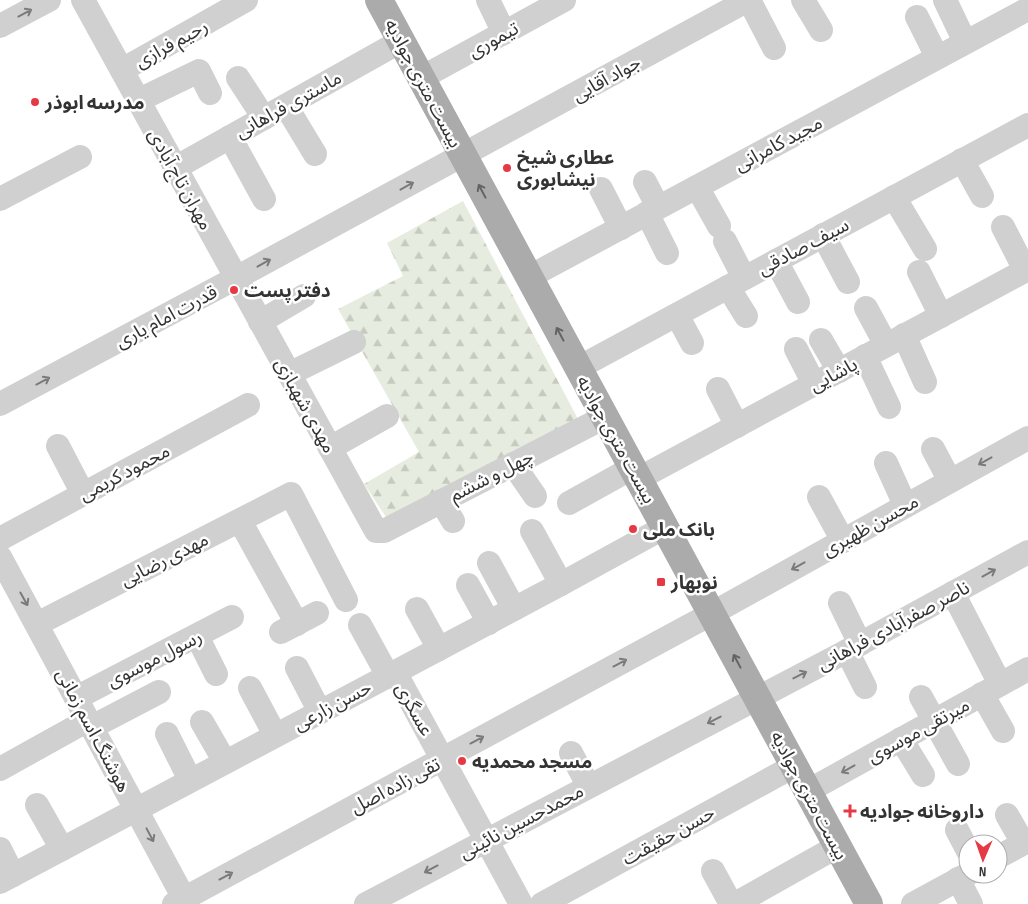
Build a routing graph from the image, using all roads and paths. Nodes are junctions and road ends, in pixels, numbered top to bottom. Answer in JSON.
{"nodes":[{"id":1,"x":49,"y":0,"type":"edge"},
{"id":2,"x":84,"y":0,"type":"edge"},
{"id":3,"x":246,"y":0,"type":"edge"},
{"id":4,"x":379,"y":0,"type":"edge"},
{"id":5,"x":488,"y":0,"type":"edge"},
{"id":6,"x":564,"y":0,"type":"edge"},
{"id":7,"x":749,"y":0,"type":"edge"},
{"id":8,"x":803,"y":0,"type":"edge"},
{"id":9,"x":945,"y":0,"type":"edge"},
{"id":10,"x":540,"y":6,"type":"edge"},
{"id":11,"x":1028,"y":9,"type":"edge"},
{"id":12,"x":917,"y":17,"type":"dead end"},
{"id":13,"x":0,"y":26,"type":"edge"},
{"id":14,"x":821,"y":30,"type":"dead end"},
{"id":15,"x":504,"y":33,"type":"junction"},
{"id":16,"x":401,"y":41,"type":"junction"},
{"id":17,"x":965,"y":42,"type":"junction"},
{"id":18,"x":774,"y":48,"type":"dead end"},
{"id":19,"x":937,"y":58,"type":"junction"},
{"id":20,"x":122,"y":70,"type":"junction"},
{"id":21,"x":238,"y":78,"type":"dead end"},
{"id":22,"x":421,"y":78,"type":"junction"},
{"id":23,"x":210,"y":92,"type":"dead end"},
{"id":24,"x":139,"y":100,"type":"junction"},
{"id":25,"x":286,"y":106,"type":"junction"},
{"id":26,"x":264,"y":118,"type":"junction"},
{"id":27,"x":1028,"y":125,"type":"edge"},
{"id":28,"x":230,"y":137,"type":"junction"},
{"id":29,"x":316,"y":154,"type":"dead end"},
{"id":30,"x":463,"y":155,"type":"junction"},
{"id":31,"x":80,"y":157,"type":"dead end"},
{"id":32,"x":962,"y":160,"type":"junction"},
{"id":33,"x":175,"y":168,"type":"junction"},
{"id":34,"x":645,"y":182,"type":"dead end"},
{"id":35,"x":697,"y":187,"type":"junction"},
{"id":36,"x":601,"y":189,"type":"dead end"},
{"id":37,"x":982,"y":196,"type":"dead end"},
{"id":38,"x":894,"y":197,"type":"junction"},
{"id":39,"x":0,"y":199,"type":"edge"},
{"id":40,"x":264,"y":199,"type":"dead end"},
{"id":41,"x":652,"y":210,"type":"junction"},
{"id":42,"x":1003,"y":227,"type":"dead end"},
{"id":43,"x":620,"y":228,"type":"junction"},
{"id":44,"x":824,"y":235,"type":"junction"},
{"id":45,"x":925,"y":249,"type":"dead end"},
{"id":46,"x":667,"y":253,"type":"dead end"},
{"id":47,"x":776,"y":261,"type":"junction"},
{"id":48,"x":1027,"y":269,"type":"edge"},
{"id":49,"x":919,"y":272,"type":"dead end"},
{"id":50,"x":529,"y":277,"type":"junction"},
{"id":51,"x":236,"y":278,"type":"junction"},
{"id":52,"x":848,"y":282,"type":"dead end"},
{"id":53,"x":736,"y":283,"type":"junction"},
{"id":54,"x":304,"y":296,"type":"dead end"},
{"id":55,"x":798,"y":302,"type":"dead end"},
{"id":56,"x":866,"y":308,"type":"dead end"},
{"id":57,"x":676,"y":314,"type":"junction"},
{"id":58,"x":746,"y":316,"type":"dead end"},
{"id":59,"x":941,"y":316,"type":"junction"},
{"id":60,"x":260,"y":322,"type":"junction"},
{"id":61,"x":821,"y":340,"type":"dead end"},
{"id":62,"x":354,"y":342,"type":"dead end"},
{"id":63,"x":692,"y":343,"type":"dead end"},
{"id":64,"x":885,"y":346,"type":"junction"},
{"id":65,"x":796,"y":349,"type":"dead end"},
{"id":66,"x":578,"y":368,"type":"junction"},
{"id":67,"x":838,"y":371,"type":"junction"},
{"id":68,"x":289,"y":374,"type":"junction"},
{"id":69,"x":926,"y":382,"type":"dead end"},
{"id":70,"x":814,"y":384,"type":"junction"},
{"id":71,"x":718,"y":389,"type":"dead end"},
{"id":72,"x":0,"y":404,"type":"edge"},
{"id":73,"x":248,"y":405,"type":"dead end"},
{"id":74,"x":889,"y":407,"type":"dead end"},
{"id":75,"x":387,"y":416,"type":"dead end"},
{"id":76,"x":605,"y":417,"type":"junction"},
{"id":77,"x":737,"y":426,"type":"junction"},
{"id":78,"x":1028,"y":438,"type":"edge"},
{"id":79,"x":58,"y":446,"type":"dead end"},
{"id":80,"x":330,"y":448,"type":"junction"},
{"id":81,"x":933,"y":449,"type":"dead end"},
{"id":82,"x":886,"y":463,"type":"dead end"},
{"id":83,"x":513,"y":464,"type":"junction"},
{"id":84,"x":635,"y":473,"type":"junction"},
{"id":85,"x":950,"y":481,"type":"junction"},
{"id":86,"x":83,"y":494,"type":"junction"},
{"id":87,"x":535,"y":496,"type":"dead end"},
{"id":88,"x":819,"y":497,"type":"dead end"},
{"id":89,"x":441,"y":501,"type":"junction"},
{"id":90,"x":569,"y":503,"type":"dead end"},
{"id":91,"x":906,"y":505,"type":"junction"},
{"id":92,"x":240,"y":521,"type":"junction"},
{"id":93,"x":453,"y":521,"type":"dead end"},
{"id":94,"x":665,"y":527,"type":"junction"},
{"id":95,"x":376,"y":531,"type":"joint"},
{"id":96,"x":532,"y":531,"type":"dead end"},
{"id":97,"x":0,"y":539,"type":"edge"},
{"id":98,"x":843,"y":540,"type":"junction"},
{"id":99,"x":1028,"y":552,"type":"edge"},
{"id":100,"x":0,"y":557,"type":"edge"},
{"id":101,"x":489,"y":564,"type":"dead end"},
{"id":102,"x":561,"y":584,"type":"junction"},
{"id":103,"x":468,"y":585,"type":"dead end"},
{"id":104,"x":953,"y":593,"type":"junction"},
{"id":105,"x":346,"y":600,"type":"dead end"},
{"id":106,"x":840,"y":603,"type":"dead end"},
{"id":107,"x":417,"y":609,"type":"dead end"},
{"id":108,"x":514,"y":609,"type":"junction"},
{"id":109,"x":318,"y":613,"type":"dead end"},
{"id":110,"x":711,"y":614,"type":"junction"},
{"id":111,"x":232,"y":617,"type":"dead end"},
{"id":112,"x":489,"y":623,"type":"junction"},
{"id":113,"x":37,"y":624,"type":"junction"},
{"id":114,"x":360,"y":625,"type":"dead end"},
{"id":115,"x":196,"y":636,"type":"junction"},
{"id":116,"x":853,"y":647,"type":"junction"},
{"id":117,"x":439,"y":649,"type":"junction"},
{"id":118,"x":297,"y":668,"type":"dead end"},
{"id":119,"x":216,"y":674,"type":"dead end"},
{"id":120,"x":391,"y":674,"type":"junction"},
{"id":121,"x":1012,"y":682,"type":"edge"},
{"id":122,"x":865,"y":687,"type":"dead end"},
{"id":123,"x":250,"y":688,"type":"dead end"},
{"id":124,"x":159,"y":692,"type":"dead end"},
{"id":125,"x":757,"y":697,"type":"junction"},
{"id":126,"x":921,"y":697,"type":"dead end"},
{"id":127,"x":76,"y":698,"type":"junction"},
{"id":128,"x":320,"y":712,"type":"junction"},
{"id":129,"x":935,"y":720,"type":"junction"},
{"id":130,"x":202,"y":722,"type":"dead end"},
{"id":131,"x":90,"y":723,"type":"junction"},
{"id":132,"x":1003,"y":731,"type":"dead end"},
{"id":133,"x":167,"y":734,"type":"dead end"},
{"id":134,"x":275,"y":735,"type":"junction"},
{"id":135,"x":900,"y":740,"type":"junction"},
{"id":136,"x":571,"y":753,"type":"dead end"},
{"id":137,"x":442,"y":759,"type":"junction"},
{"id":138,"x":225,"y":762,"type":"junction"},
{"id":139,"x":958,"y":764,"type":"dead end"},
{"id":140,"x":794,"y":766,"type":"junction"},
{"id":141,"x":0,"y":769,"type":"edge"},
{"id":142,"x":923,"y":776,"type":"dead end"},
{"id":143,"x":190,"y":780,"type":"junction"},
{"id":144,"x":588,"y":785,"type":"junction"},
{"id":145,"x":808,"y":791,"type":"junction"},
{"id":146,"x":37,"y":805,"type":"dead end"},
{"id":147,"x":136,"y":809,"type":"junction"},
{"id":148,"x":1007,"y":815,"type":"dead end"},
{"id":149,"x":957,"y":830,"type":"dead end"},
{"id":150,"x":959,"y":834,"type":"edge"},
{"id":151,"x":486,"y":840,"type":"junction"},
{"id":152,"x":1025,"y":842,"type":"edge"},
{"id":153,"x":838,"y":846,"type":"junction"},
{"id":154,"x":0,"y":849,"type":"edge"},
{"id":155,"x":62,"y":849,"type":"junction"},
{"id":156,"x":1008,"y":851,"type":"edge"},
{"id":157,"x":713,"y":871,"type":"dead end"},
{"id":158,"x":6,"y":879,"type":"edge"},
{"id":159,"x":958,"y":879,"type":"edge"},
{"id":160,"x":965,"y":884,"type":"edge"},
{"id":161,"x":181,"y":902,"type":"edge"},
{"id":162,"x":366,"y":904,"type":"edge"},
{"id":163,"x":521,"y":904,"type":"edge"},
{"id":164,"x":542,"y":904,"type":"edge"},
{"id":165,"x":733,"y":904,"type":"edge"},
{"id":166,"x":869,"y":904,"type":"edge"},
{"id":167,"x":913,"y":904,"type":"edge"},
{"id":168,"x":971,"y":904,"type":"edge"}],
"edges":[{"from":13,"to":1,"type":"street","one_way":true},
{"from":2,"to":20,"type":"street","name":"مهران تاج آبادی"},
{"from":3,"to":20,"type":"street","name":"رحیم فرازی"},
{"from":4,"to":16,"type":"main road","name":"بیست متری جوادیه"},
{"from":5,"to":15,"type":"street"},
{"from":6,"to":10,"type":"street","name":"تیموری"},
{"from":7,"to":18,"type":"street"},
{"from":7,"to":30,"type":"street","name":"جواد آقایی"},
{"from":8,"to":14,"type":"street"},
{"from":9,"to":17,"type":"street"},
{"from":10,"to":15,"type":"street","name":"تیموری"},
{"from":11,"to":17,"type":"street","name":"مجید کامرانی"},
{"from":12,"to":19,"type":"street"},
{"from":15,"to":22,"type":"street","name":"تیموری"},
{"from":16,"to":22,"type":"main road","name":"بیست متری جوادیه"},
{"from":16,"to":25,"type":"street","name":"ماستری فراهانی"},
{"from":17,"to":19,"type":"street","name":"مجید کامرانی"},
{"from":19,"to":35,"type":"street","name":"مجید کامرانی"},
{"from":20,"to":24,"type":"street","name":"مهران تاج آبادی"},
{"from":21,"to":26,"type":"street"},
{"from":22,"to":30,"type":"main road","name":"بیست متری جوادیه"},
{"from":23,"to":24,"type":"street"},
{"from":24,"to":33,"type":"street","name":"مهران تاج آبادی"},
{"from":25,"to":26,"type":"street","name":"ماستری فراهانی"},
{"from":25,"to":29,"type":"street"},
{"from":26,"to":28,"type":"street","name":"ماستری فراهانی"},
{"from":27,"to":32,"type":"street","name":"سیف صادقی"},
{"from":28,"to":33,"type":"street","name":"ماستری فراهانی"},
{"from":28,"to":40,"type":"street"},
{"from":50,"to":30,"type":"main road","name":"بیست متری جوادیه","one_way":true},
{"from":51,"to":30,"type":"street","name":"قدرت امام یاری","one_way":true},
{"from":31,"to":39,"type":"street"},
{"from":32,"to":37,"type":"street"},
{"from":32,"to":38,"type":"street","name":"سیف صادقی"},
{"from":33,"to":51,"type":"street","name":"مهران تاج آبادی"},
{"from":34,"to":41,"type":"street"},
{"from":35,"to":41,"type":"street","name":"مجید کامرانی"},
{"from":35,"to":53,"type":"street"},
{"from":36,"to":43,"type":"street"},
{"from":38,"to":44,"type":"street","name":"سیف صادقی"},
{"from":38,"to":45,"type":"street"},
{"from":41,"to":43,"type":"street","name":"مجید کامرانی"},
{"from":41,"to":46,"type":"street"},
{"from":42,"to":48,"type":"street"},
{"from":43,"to":50,"type":"street","name":"مجید کامرانی"},
{"from":44,"to":47,"type":"street","name":"سیف صادقی"},
{"from":44,"to":52,"type":"street"},
{"from":47,"to":53,"type":"street","name":"سیف صادقی"},
{"from":47,"to":55,"type":"street"},
{"from":48,"to":59,"type":"street","name":"پاشایی"},
{"from":49,"to":59,"type":"street"},
{"from":66,"to":50,"type":"main road","name":"بیست متری جوادیه","one_way":true},
{"from":51,"to":60,"type":"street","name":"مهدی شهبازی"},
{"from":72,"to":51,"type":"street","name":"قدرت امام یاری","one_way":true},
{"from":53,"to":57,"type":"street","name":"سیف صادقی"},
{"from":53,"to":58,"type":"street"},
{"from":54,"to":60,"type":"street"},
{"from":56,"to":64,"type":"street"},
{"from":57,"to":63,"type":"street"},
{"from":57,"to":66,"type":"street","name":"سیف صادقی"},
{"from":59,"to":64,"type":"street","name":"پاشایی"},
{"from":60,"to":68,"type":"street","name":"مهدی شهبازی"},
{"from":61,"to":67,"type":"street"},
{"from":62,"to":68,"type":"street"},
{"from":64,"to":67,"type":"street","name":"پاشایی"},
{"from":64,"to":69,"type":"street"},
{"from":64,"to":74,"type":"street"},
{"from":65,"to":70,"type":"street"},
{"from":66,"to":76,"type":"main road","name":"بیست متری جوادیه"},
{"from":67,"to":70,"type":"street","name":"پاشایی"},
{"from":68,"to":80,"type":"street","name":"مهدی شهبازی"},
{"from":70,"to":77,"type":"street","name":"پاشایی"},
{"from":71,"to":77,"type":"street"},
{"from":73,"to":86,"type":"street","name":"محمود کریمی"},
{"from":75,"to":80,"type":"street"},
{"from":76,"to":83,"type":"street","name":"چهل و ششم"},
{"from":76,"to":84,"type":"main road","name":"بیست متری جوادیه"},
{"from":77,"to":84,"type":"street","name":"پاشایی"},
{"from":78,"to":85,"type":"street","name":"محسن ظهیری","one_way":true},
{"from":79,"to":86,"type":"street"},
{"from":80,"to":95,"type":"street","name":"مهدی شهبازی"},
{"from":81,"to":85,"type":"street"},
{"from":82,"to":91,"type":"street"},
{"from":83,"to":87,"type":"street"},
{"from":83,"to":89,"type":"street","name":"چهل و ششم"},
{"from":84,"to":90,"type":"street","name":"پاشایی"},
{"from":84,"to":94,"type":"main road","name":"بیست متری جوادیه"},
{"from":85,"to":91,"type":"street","name":"محسن ظهیری"},
{"from":86,"to":97,"type":"street","name":"محمود کریمی"},
{"from":88,"to":98,"type":"street"},
{"from":89,"to":93,"type":"street"},
{"from":89,"to":95,"type":"street","name":"چهل و ششم"},
{"from":91,"to":98,"type":"street","name":"محسن ظهیری"},
{"from":92,"to":105,"type":"street","name":"مهدی رضایی"},
{"from":92,"to":109,"type":"street"},
{"from":92,"to":113,"type":"street","name":"مهدی رضایی"},
{"from":94,"to":102,"type":"street","name":"حسن زارعی"},
{"from":94,"to":110,"type":"main road","name":"بیست متری جوادیه"},
{"from":96,"to":102,"type":"street"},
{"from":98,"to":110,"type":"street","name":"محسن ظهیری","one_way":true},
{"from":104,"to":99,"type":"street","name":"ناصر صفرآبادی فراهانی","one_way":true},
{"from":100,"to":113,"type":"street","name":"هوشنگ اسم زمانی","one_way":true},
{"from":101,"to":108,"type":"street"},
{"from":102,"to":108,"type":"street","name":"حسن زارعی"},
{"from":103,"to":112,"type":"street"},
{"from":104,"to":116,"type":"street","name":"ناصر صفرآبادی فراهانی"},
{"from":104,"to":121,"type":"street"},
{"from":106,"to":116,"type":"street"},
{"from":107,"to":117,"type":"street"},
{"from":108,"to":112,"type":"street","name":"حسن زارعی"},
{"from":125,"to":110,"type":"main road","name":"بیست متری جوادیه","one_way":true},
{"from":137,"to":110,"type":"street","name":"تقی زاده اصل","one_way":true},
{"from":111,"to":115,"type":"street","name":"رسول موسوی"},
{"from":112,"to":117,"type":"street","name":"حسن زارعی"},
{"from":113,"to":127,"type":"street","name":"هوشنگ اسم زمانی"},
{"from":114,"to":120,"type":"street","name":"عسگری"},
{"from":115,"to":119,"type":"street"},
{"from":115,"to":127,"type":"street","name":"رسول موسوی"},
{"from":116,"to":122,"type":"street"},
{"from":125,"to":116,"type":"street","name":"ناصر صفرآبادی فراهانی","one_way":true},
{"from":117,"to":120,"type":"street","name":"حسن زارعی"},
{"from":118,"to":128,"type":"street"},
{"from":120,"to":128,"type":"street","name":"حسن زارعی"},
{"from":120,"to":137,"type":"street","name":"عسگری"},
{"from":121,"to":129,"type":"street","name":"میرتقی موسوی"},
{"from":121,"to":132,"type":"street"},
{"from":123,"to":134,"type":"street"},
{"from":124,"to":131,"type":"street"},
{"from":125,"to":140,"type":"main road","name":"بیست متری جوادیه"},
{"from":125,"to":144,"type":"street","name":"محمدحسین نائینی","one_way":true},
{"from":126,"to":129,"type":"street"},
{"from":127,"to":131,"type":"street","name":"هوشنگ اسم زمانی"},
{"from":128,"to":134,"type":"street","name":"حسن زارعی"},
{"from":129,"to":135,"type":"street","name":"میرتقی موسوی"},
{"from":129,"to":139,"type":"street"},
{"from":130,"to":138,"type":"street"},
{"from":131,"to":141,"type":"street"},
{"from":131,"to":147,"type":"street","name":"هوشنگ اسم زمانی"},
{"from":133,"to":143,"type":"street"},
{"from":134,"to":138,"type":"street","name":"حسن زارعی"},
{"from":135,"to":142,"type":"street"},
{"from":135,"to":145,"type":"street","name":"میرتقی موسوی","one_way":true},
{"from":136,"to":144,"type":"street"},
{"from":137,"to":151,"type":"street","name":"عسگری"},
{"from":161,"to":137,"type":"street","name":"تقی زاده اصل","one_way":true},
{"from":138,"to":143,"type":"street","name":"حسن زارعی"},
{"from":140,"to":145,"type":"main road","name":"بیست متری جوادیه"},
{"from":140,"to":164,"type":"street","name":"حسن حقیقت"},
{"from":143,"to":147,"type":"street","name":"حسن زارعی"},
{"from":144,"to":151,"type":"street","name":"محمدحسین نائینی"},
{"from":145,"to":153,"type":"main road","name":"بیست متری جوادیه"},
{"from":146,"to":155,"type":"street"},
{"from":147,"to":155,"type":"street","name":"حسن زارعی"},
{"from":147,"to":161,"type":"street","name":"هوشنگ اسم زمانی","one_way":true},
{"from":148,"to":152,"type":"street"},
{"from":149,"to":150,"type":"street"},
{"from":151,"to":162,"type":"street","name":"محمدحسین نائینی","one_way":true},
{"from":151,"to":163,"type":"street","name":"عسگری"},
{"from":152,"to":156,"type":"street"},
{"from":153,"to":165,"type":"street"},
{"from":153,"to":166,"type":"main road","name":"بیست متری جوادیه"},
{"from":154,"to":158,"type":"street"},
{"from":155,"to":158,"type":"street","name":"حسن زارعی"},
{"from":157,"to":165,"type":"street"},
{"from":159,"to":167,"type":"street"},
{"from":160,"to":168,"type":"street"}]}
